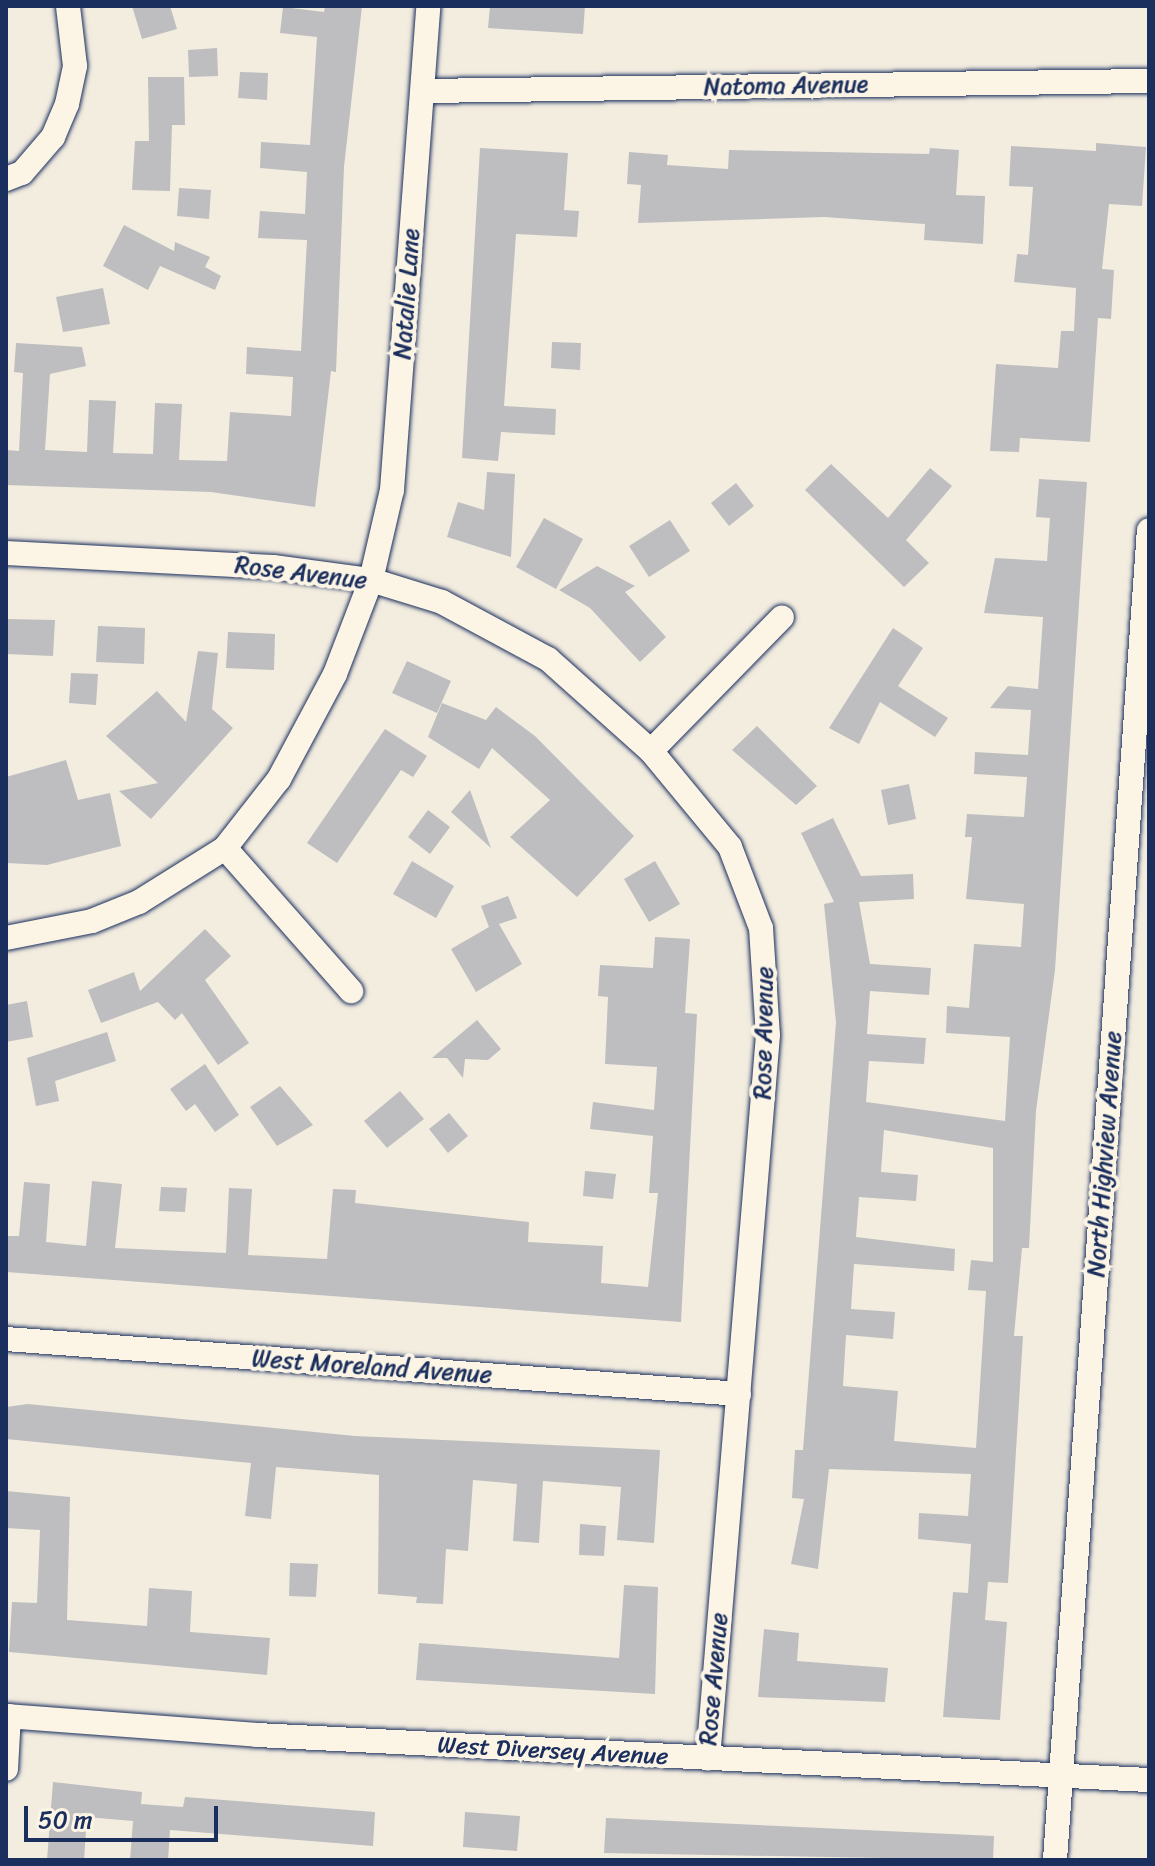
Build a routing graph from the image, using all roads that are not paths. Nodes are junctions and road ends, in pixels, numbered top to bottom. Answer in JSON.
{"nodes":[{"id":1,"x":68,"y":6,"type":"edge"},
{"id":2,"x":428,"y":6,"type":"edge"},
{"id":3,"x":1149,"y":81,"type":"edge"},
{"id":4,"x":423,"y":91,"type":"junction"},
{"id":5,"x":6,"y":179,"type":"edge"},
{"id":6,"x":1149,"y":530,"type":"edge"},
{"id":7,"x":6,"y":553,"type":"edge"},
{"id":8,"x":371,"y":580,"type":"junction"},
{"id":9,"x":782,"y":617,"type":"dead end"},
{"id":10,"x":651,"y":751,"type":"junction"},
{"id":11,"x":225,"y":848,"type":"junction"},
{"id":12,"x":6,"y":938,"type":"edge"},
{"id":13,"x":351,"y":991,"type":"dead end"},
{"id":14,"x":6,"y":1339,"type":"edge"},
{"id":15,"x":739,"y":1394,"type":"junction"},
{"id":16,"x":8,"y":1716,"type":"edge"},
{"id":17,"x":708,"y":1759,"type":"junction"},
{"id":18,"x":6,"y":1769,"type":"edge"},
{"id":19,"x":1061,"y":1777,"type":"junction"},
{"id":20,"x":1149,"y":1780,"type":"edge"},
{"id":21,"x":1055,"y":1860,"type":"edge"}],
"edges":[{"from":1,"to":5,"type":"street"},
{"from":2,"to":4,"type":"street","name":"Natalie Lane"},
{"from":3,"to":4,"type":"street","name":"Natoma Avenue"},
{"from":4,"to":8,"type":"street","name":"Natalie Lane"},
{"from":6,"to":19,"type":"street","name":"North Highview Avenue"},
{"from":7,"to":8,"type":"street","name":"Rose Avenue"},
{"from":8,"to":10,"type":"street","name":"Rose Avenue"},
{"from":8,"to":11,"type":"street","name":"Natalie Lane"},
{"from":9,"to":10,"type":"street"},
{"from":10,"to":15,"type":"street","name":"Rose Avenue"},
{"from":11,"to":12,"type":"street"},
{"from":11,"to":13,"type":"street"},
{"from":14,"to":15,"type":"street","name":"West Moreland Avenue"},
{"from":15,"to":17,"type":"street","name":"Rose Avenue"},
{"from":16,"to":17,"type":"street","name":"West Diversey Avenue"},
{"from":16,"to":18,"type":"street"},
{"from":17,"to":19,"type":"street","name":"West Diversey Avenue"},
{"from":19,"to":20,"type":"street","name":"West Diversey Avenue"},
{"from":19,"to":21,"type":"street","name":"North Highview Avenue"}]}
